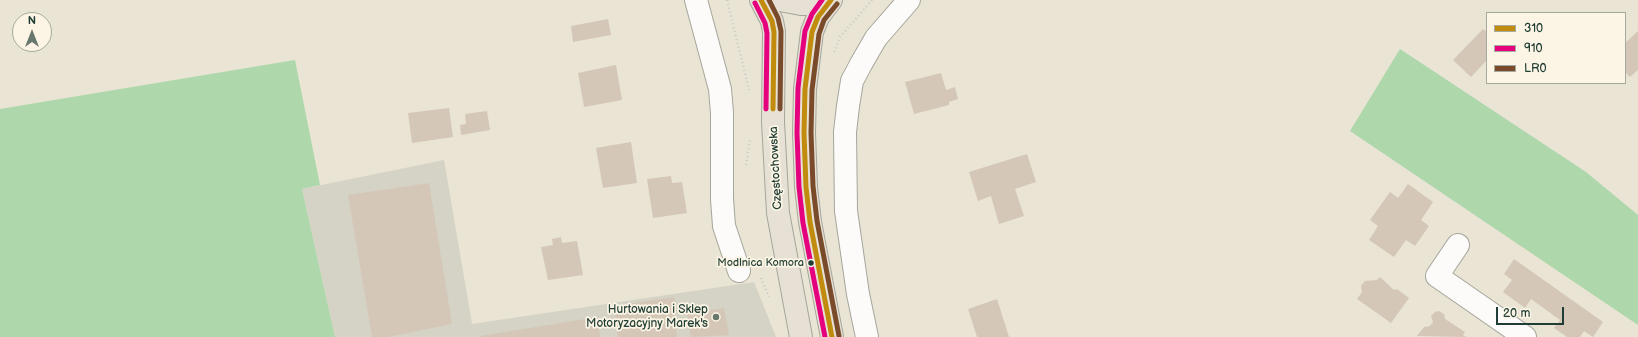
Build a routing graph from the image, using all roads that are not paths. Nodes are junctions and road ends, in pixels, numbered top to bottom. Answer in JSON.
{"nodes":[{"id":1,"x":696,"y":0,"type":"edge"},
{"id":2,"x":761,"y":0,"type":"edge"},
{"id":3,"x":780,"y":0,"type":"edge"},
{"id":4,"x":826,"y":0,"type":"edge"},
{"id":5,"x":831,"y":0,"type":"edge"},
{"id":6,"x":909,"y":0,"type":"edge"},
{"id":7,"x":1458,"y":245,"type":"dead end"},
{"id":8,"x":739,"y":271,"type":"dead end"},
{"id":9,"x":801,"y":337,"type":"edge"},
{"id":10,"x":832,"y":337,"type":"edge"},
{"id":11,"x":867,"y":337,"type":"edge"},
{"id":12,"x":1525,"y":337,"type":"edge"}],
"edges":[{"from":1,"to":8,"type":"lane"},
{"from":2,"to":9,"type":"main road","name":"Częstochowska"},
{"from":3,"to":4,"type":"main road"},
{"from":5,"to":10,"type":"main road"},
{"from":6,"to":11,"type":"lane"},
{"from":7,"to":12,"type":"lane"}]}
